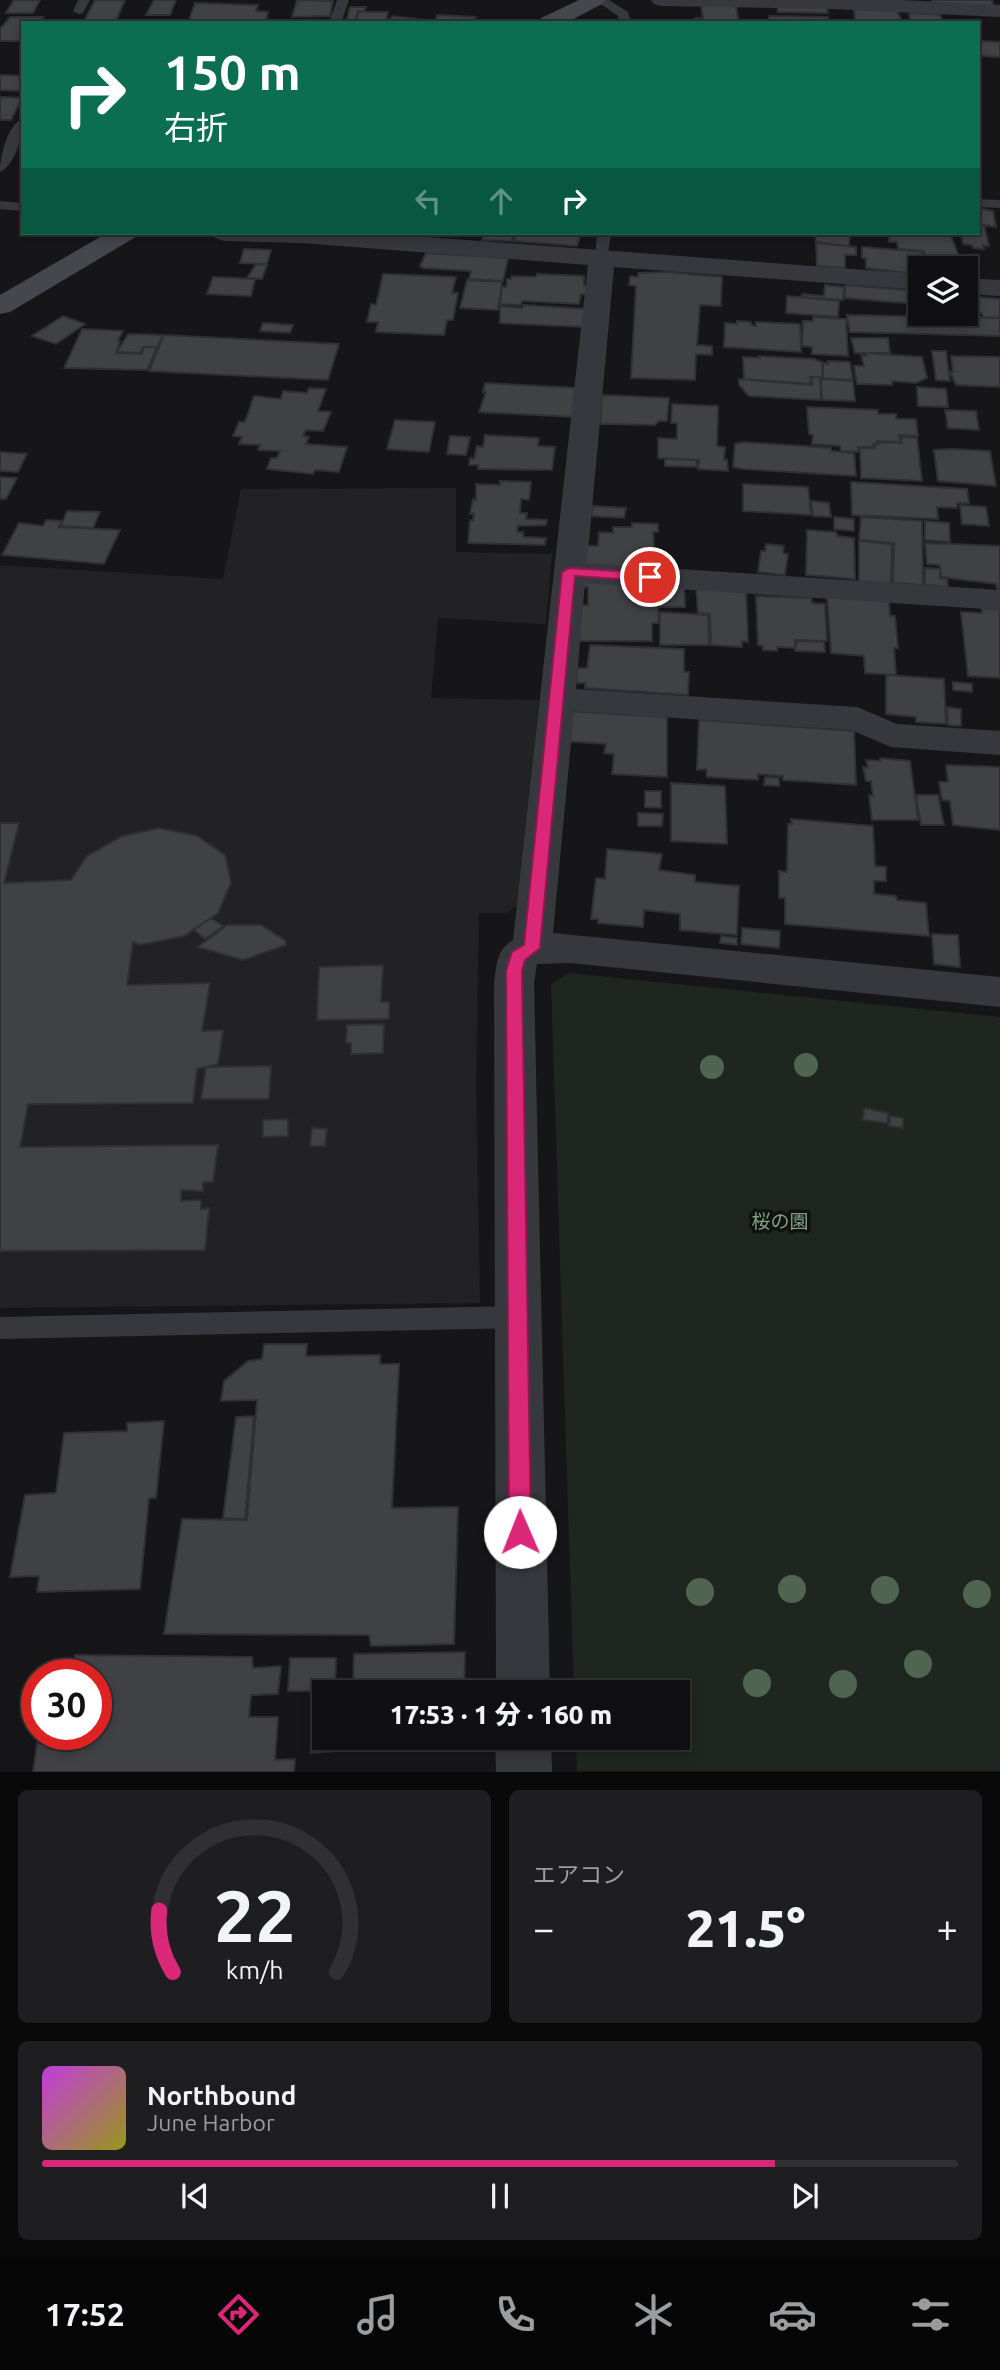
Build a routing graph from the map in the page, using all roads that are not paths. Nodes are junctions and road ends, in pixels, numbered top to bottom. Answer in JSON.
{"nodes":[{"id":1,"x":343,"y":0,"type":"edge"},
{"id":2,"x":595,"y":0,"type":"edge"},
{"id":3,"x":601,"y":0,"type":"edge"},
{"id":4,"x":661,"y":0,"type":"edge"},
{"id":5,"x":1000,"y":10,"type":"edge"},
{"id":6,"x":336,"y":21,"type":"edge"},
{"id":7,"x":553,"y":21,"type":"edge"},
{"id":8,"x":625,"y":21,"type":"edge"},
{"id":9,"x":21,"y":126,"type":"edge"},
{"id":10,"x":0,"y":168,"type":"edge"},
{"id":11,"x":980,"y":203,"type":"edge"},
{"id":12,"x":1000,"y":204,"type":"edge"},
{"id":13,"x":0,"y":205,"type":"edge"},
{"id":14,"x":21,"y":207,"type":"edge"},
{"id":15,"x":122,"y":235,"type":"edge"},
{"id":16,"x":301,"y":235,"type":"edge"},
{"id":17,"x":603,"y":246,"type":"edge"},
{"id":18,"x":908,"y":281,"type":"edge"},
{"id":19,"x":978,"y":287,"type":"edge"},
{"id":20,"x":1000,"y":288,"type":"edge"},
{"id":21,"x":0,"y":306,"type":"edge"},
{"id":22,"x":569,"y":572,"type":"junction"},
{"id":23,"x":1000,"y":600,"type":"edge"},
{"id":24,"x":558,"y":699,"type":"junction"},
{"id":25,"x":1000,"y":743,"type":"edge"},
{"id":26,"x":532,"y":948,"type":"junction"},
{"id":27,"x":1000,"y":992,"type":"edge"},
{"id":28,"x":517,"y":1317,"type":"junction"},
{"id":29,"x":0,"y":1328,"type":"edge"},
{"id":30,"x":523,"y":1680,"type":"edge"},
{"id":31,"x":523,"y":1750,"type":"edge"},
{"id":32,"x":524,"y":1772,"type":"edge"}],
"edges":[{"from":1,"to":6,"type":"lane"},
{"from":2,"to":7,"type":"main road"},
{"from":3,"to":8,"type":"lane"},
{"from":4,"to":5,"type":"street"},
{"from":9,"to":10,"type":"lane"},
{"from":11,"to":12,"type":"lane"},
{"from":13,"to":14,"type":"lane"},
{"from":15,"to":21,"type":"main road"},
{"from":16,"to":17,"type":"street"},
{"from":17,"to":18,"type":"street"},
{"from":17,"to":22,"type":"street"},
{"from":19,"to":20,"type":"street"},
{"from":22,"to":23,"type":"street"},
{"from":22,"to":24,"type":"street"},
{"from":24,"to":25,"type":"street"},
{"from":24,"to":26,"type":"street"},
{"from":26,"to":27,"type":"street"},
{"from":26,"to":28,"type":"street"},
{"from":28,"to":29,"type":"lane"},
{"from":28,"to":30,"type":"street"},
{"from":31,"to":32,"type":"street"}]}
